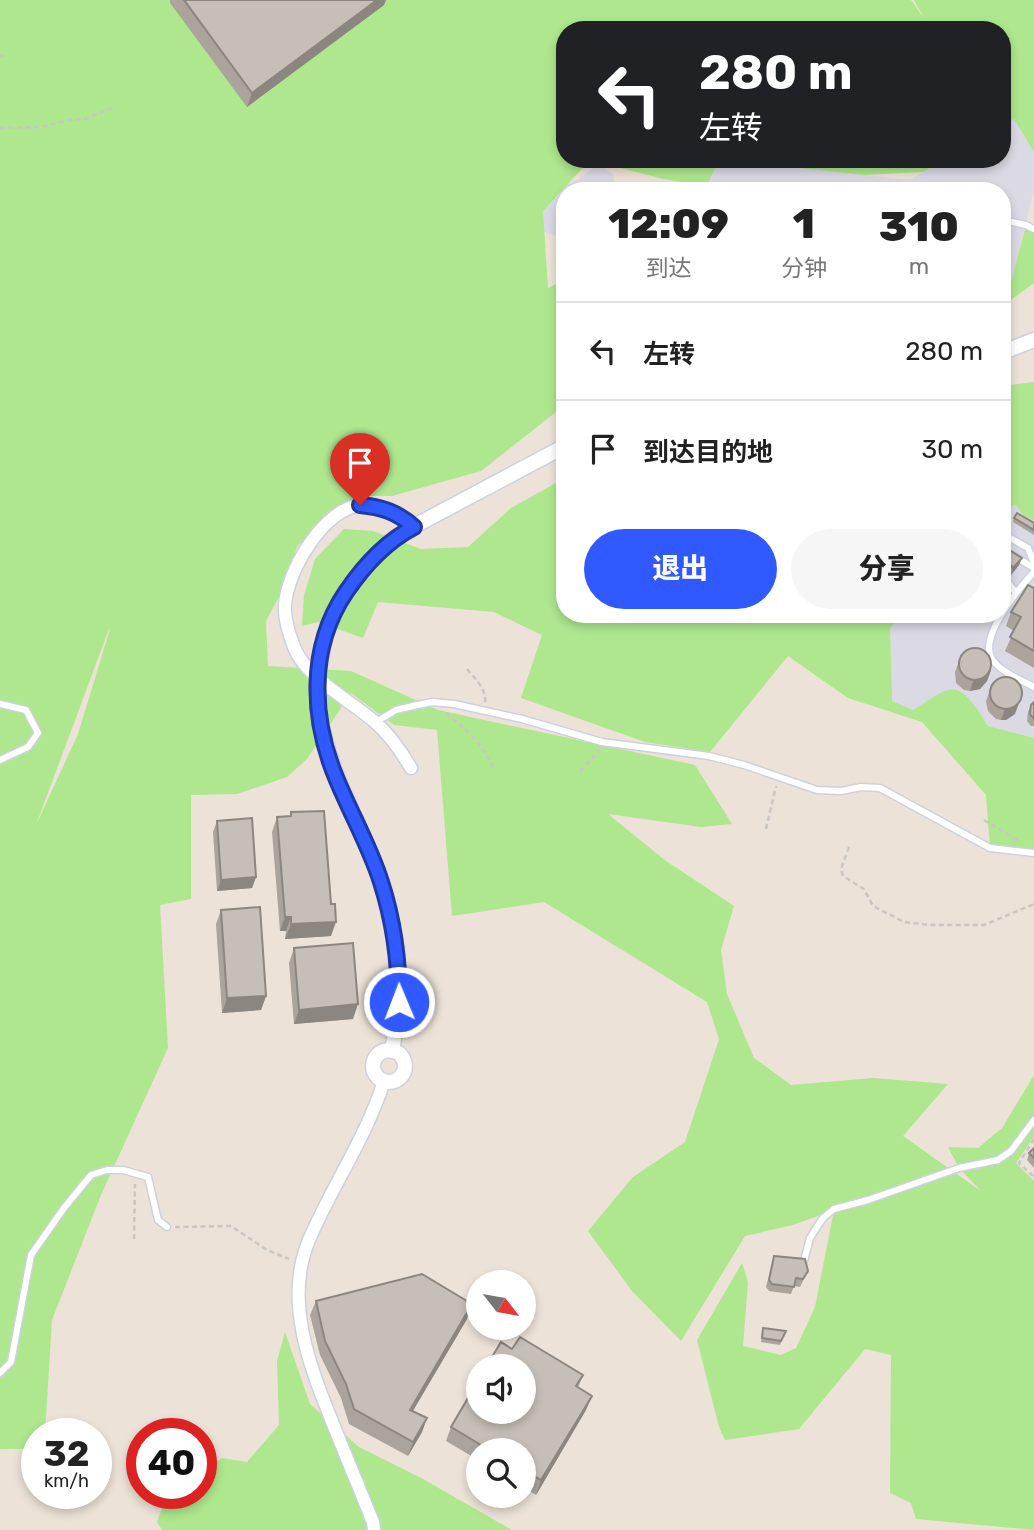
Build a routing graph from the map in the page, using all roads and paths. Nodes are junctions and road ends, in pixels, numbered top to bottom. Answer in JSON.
{"nodes":[{"id":1,"x":114,"y":107,"type":"dead end"},
{"id":2,"x":0,"y":128,"type":"edge"},
{"id":3,"x":1011,"y":222,"type":"edge"},
{"id":4,"x":1034,"y":229,"type":"edge"},
{"id":5,"x":1034,"y":340,"type":"edge"},
{"id":6,"x":1011,"y":349,"type":"edge"},
{"id":7,"x":556,"y":451,"type":"edge"},
{"id":8,"x":414,"y":527,"type":"junction"},
{"id":9,"x":1011,"y":538,"type":"edge"},
{"id":10,"x":1011,"y":554,"type":"edge"},
{"id":11,"x":1034,"y":568,"type":"edge"},
{"id":12,"x":1011,"y":586,"type":"edge"},
{"id":13,"x":1016,"y":593,"type":"junction"},
{"id":14,"x":1011,"y":601,"type":"edge"},
{"id":15,"x":998,"y":623,"type":"edge"},
{"id":16,"x":467,"y":669,"type":"dead end"},
{"id":17,"x":1034,"y":687,"type":"edge"},
{"id":18,"x":432,"y":702,"type":"junction"},
{"id":19,"x":0,"y":704,"type":"edge"},
{"id":20,"x":484,"y":710,"type":"junction"},
{"id":21,"x":376,"y":722,"type":"junction"},
{"id":22,"x":601,"y":749,"type":"dead end"},
{"id":23,"x":0,"y":760,"type":"edge"},
{"id":24,"x":493,"y":767,"type":"dead end"},
{"id":25,"x":411,"y":768,"type":"dead end"},
{"id":26,"x":580,"y":772,"type":"dead end"},
{"id":27,"x":775,"y":791,"type":"dead end"},
{"id":28,"x":984,"y":820,"type":"dead end"},
{"id":29,"x":766,"y":829,"type":"dead end"},
{"id":30,"x":1024,"y":844,"type":"dead end"},
{"id":31,"x":849,"y":847,"type":"dead end"},
{"id":32,"x":1034,"y":853,"type":"edge"},
{"id":33,"x":1034,"y":904,"type":"edge"},
{"id":34,"x":392,"y":1051,"type":"junction"},
{"id":35,"x":384,"y":1082,"type":"junction"},
{"id":36,"x":1034,"y":1120,"type":"edge"},
{"id":37,"x":1034,"y":1139,"type":"edge"},
{"id":38,"x":135,"y":1173,"type":"junction"},
{"id":39,"x":1034,"y":1177,"type":"edge"},
{"id":40,"x":167,"y":1227,"type":"joint"},
{"id":41,"x":134,"y":1239,"type":"dead end"},
{"id":42,"x":804,"y":1261,"type":"edge"},
{"id":43,"x":302,"y":1265,"type":"junction"},
{"id":44,"x":0,"y":1373,"type":"edge"},
{"id":45,"x":374,"y":1530,"type":"edge"}],
"edges":[{"from":1,"to":2,"type":"path"},
{"from":3,"to":4,"type":"lane"},
{"from":5,"to":6,"type":"street"},
{"from":7,"to":8,"type":"street"},
{"from":8,"to":21,"type":"street"},
{"from":8,"to":34,"type":"street","bridge":true},
{"from":9,"to":11,"type":"lane"},
{"from":10,"to":11,"type":"lane"},
{"from":11,"to":13,"type":"lane"},
{"from":12,"to":13,"type":"lane"},
{"from":13,"to":14,"type":"lane"},
{"from":15,"to":17,"type":"lane"},
{"from":16,"to":20,"type":"path"},
{"from":18,"to":20,"type":"lane"},
{"from":18,"to":21,"type":"lane"},
{"from":18,"to":24,"type":"path"},
{"from":19,"to":23,"type":"lane"},
{"from":20,"to":32,"type":"lane"},
{"from":21,"to":25,"type":"street"},
{"from":22,"to":26,"type":"path"},
{"from":27,"to":29,"type":"path"},
{"from":28,"to":30,"type":"path"},
{"from":31,"to":33,"type":"path"},
{"from":34,"to":35,"type":"street"},
{"from":34,"to":35,"type":"street"},
{"from":35,"to":43,"type":"street"},
{"from":36,"to":42,"type":"lane"},
{"from":37,"to":39,"type":"path"},
{"from":38,"to":40,"type":"lane"},
{"from":38,"to":41,"type":"path"},
{"from":38,"to":44,"type":"lane"},
{"from":40,"to":43,"type":"path"},
{"from":43,"to":45,"type":"street"}]}
